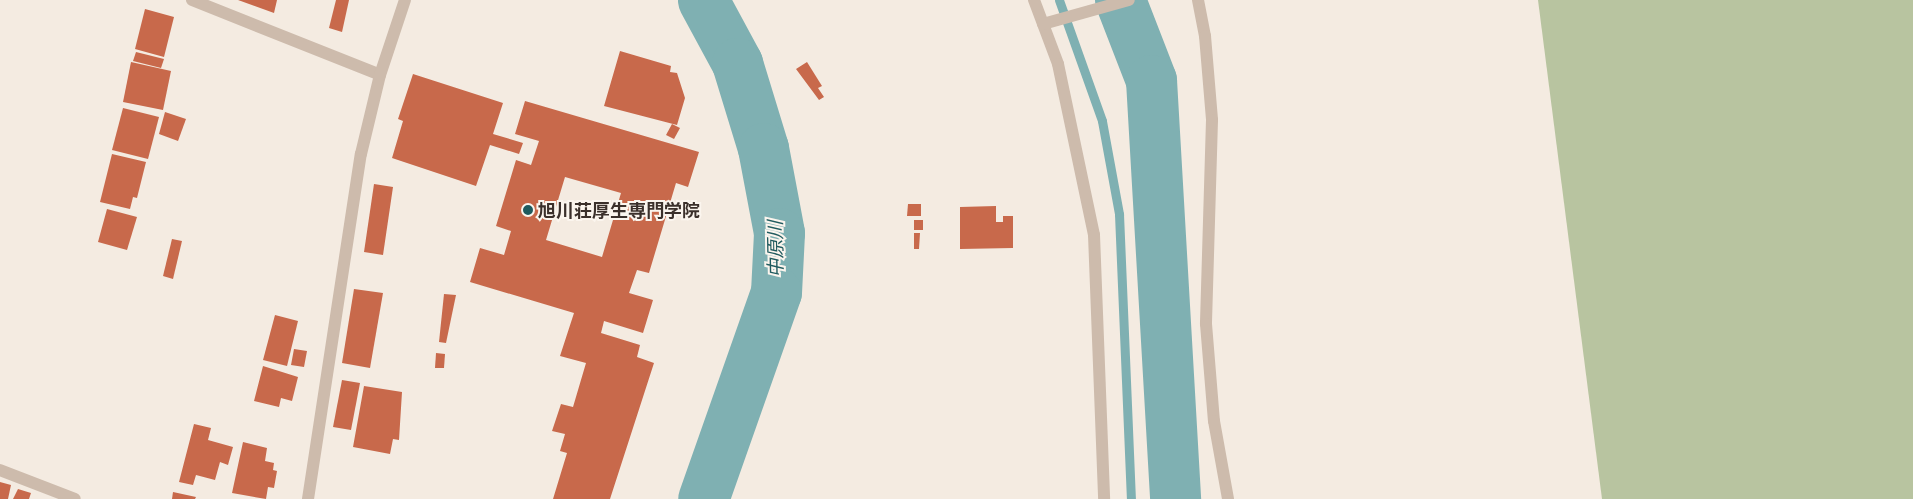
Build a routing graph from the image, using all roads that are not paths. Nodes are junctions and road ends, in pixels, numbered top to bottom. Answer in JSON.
{"nodes":[{"id":1,"x":192,"y":0,"type":"edge"},
{"id":2,"x":405,"y":0,"type":"edge"},
{"id":3,"x":1034,"y":0,"type":"edge"},
{"id":4,"x":1129,"y":0,"type":"edge"},
{"id":5,"x":1198,"y":0,"type":"edge"},
{"id":6,"x":1043,"y":24,"type":"junction"},
{"id":7,"x":380,"y":75,"type":"junction"},
{"id":8,"x":0,"y":470,"type":"edge"},
{"id":9,"x":75,"y":499,"type":"edge"},
{"id":10,"x":308,"y":499,"type":"edge"},
{"id":11,"x":1104,"y":499,"type":"edge"},
{"id":12,"x":1228,"y":499,"type":"edge"}],
"edges":[{"from":1,"to":7,"type":"street"},
{"from":2,"to":7,"type":"street"},
{"from":3,"to":6,"type":"street"},
{"from":4,"to":6,"type":"street"},
{"from":5,"to":12,"type":"street"},
{"from":6,"to":11,"type":"street"},
{"from":7,"to":10,"type":"street"},
{"from":8,"to":9,"type":"street"}]}
